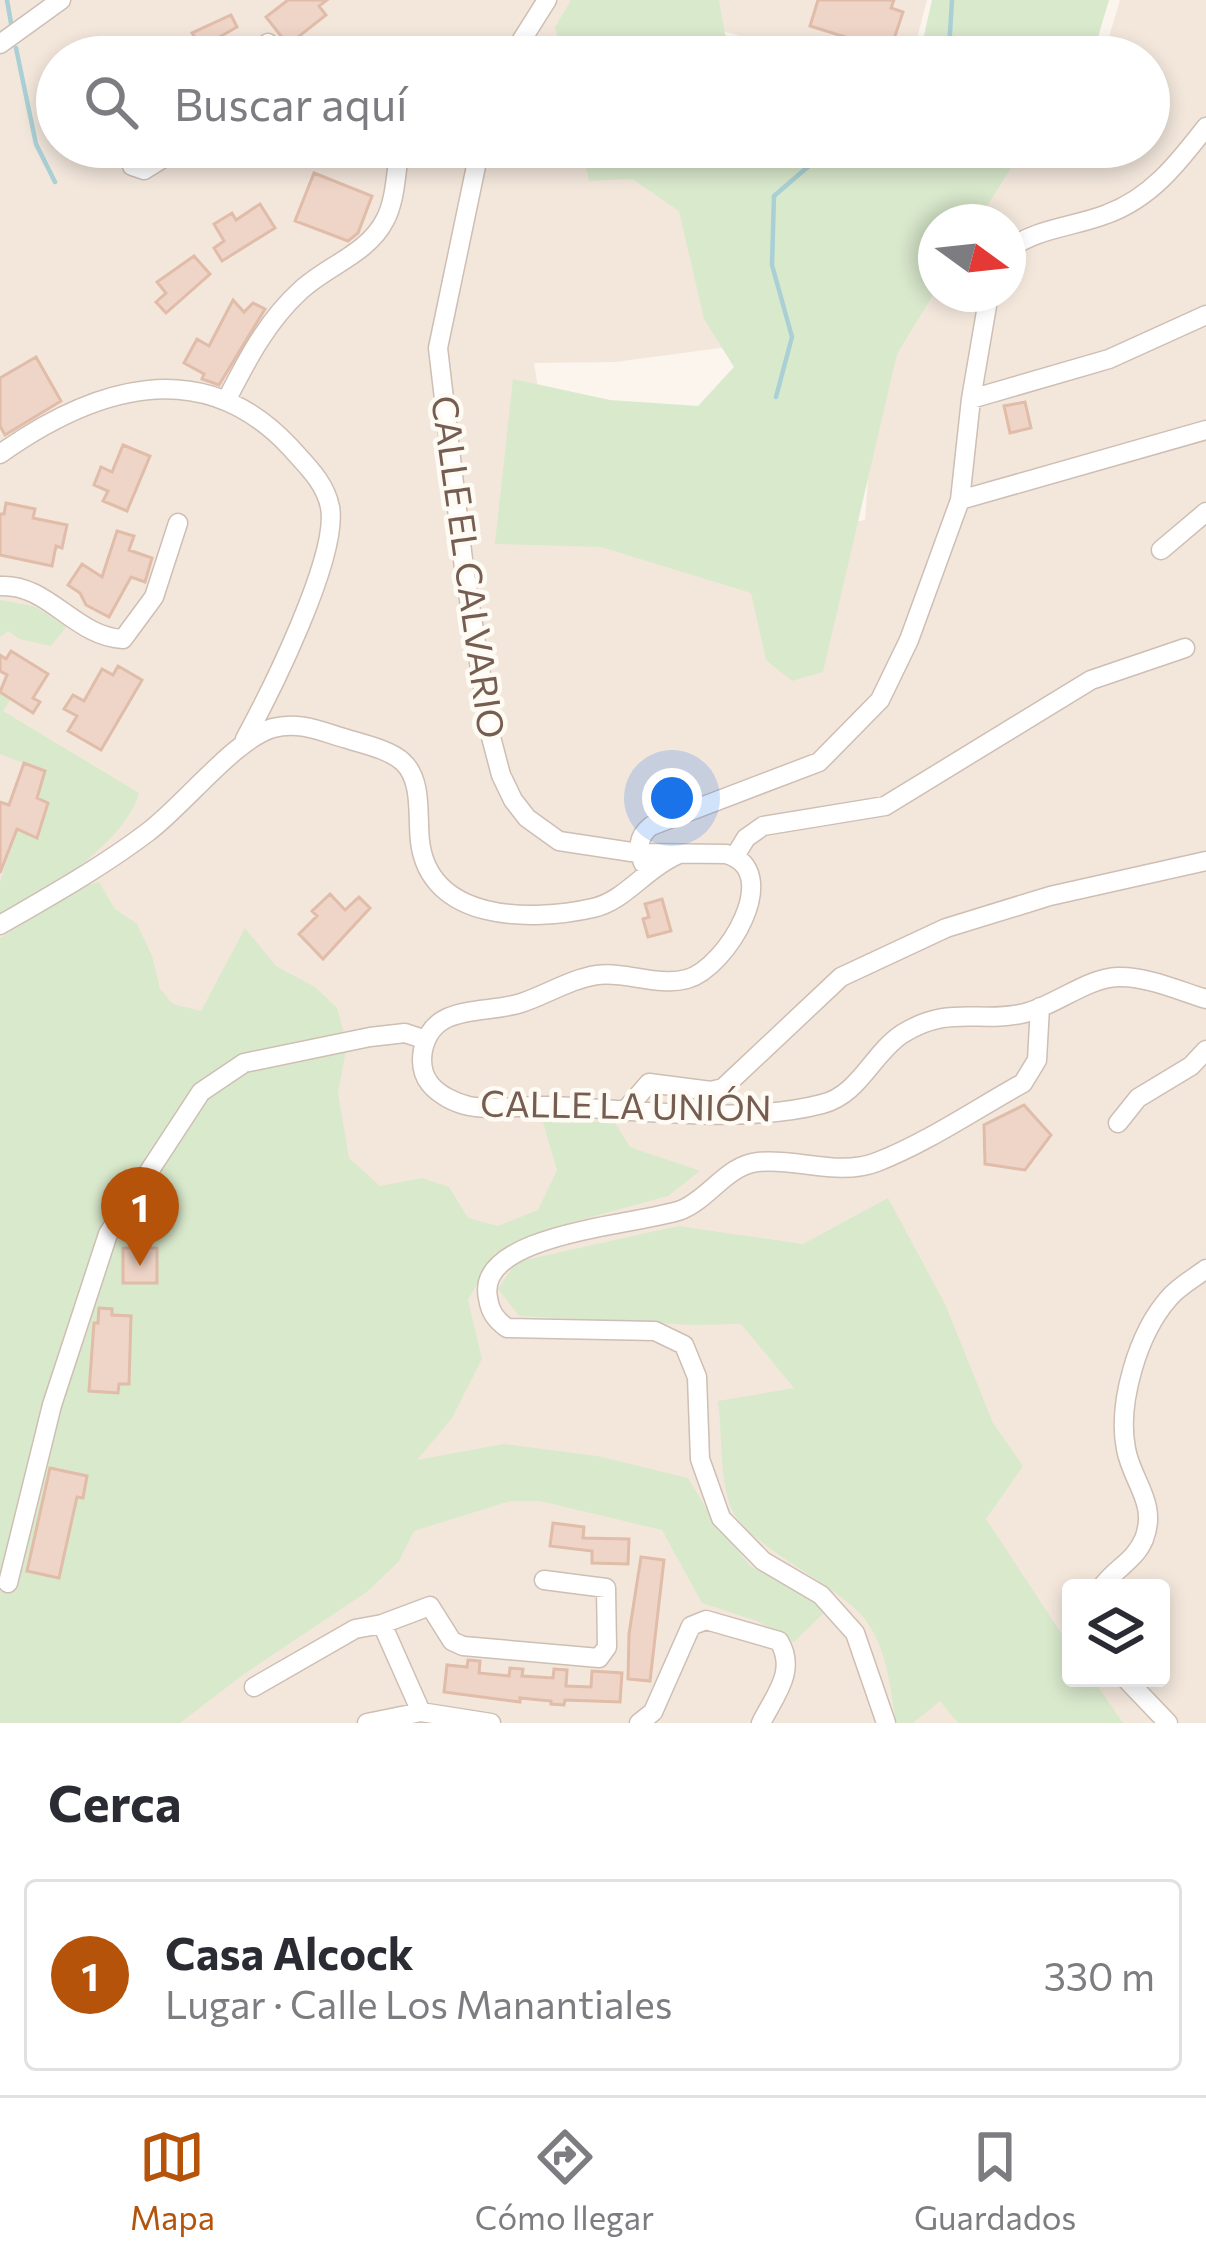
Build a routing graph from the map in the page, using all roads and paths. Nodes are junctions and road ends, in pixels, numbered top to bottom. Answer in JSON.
{"nodes":[{"id":1,"x":61,"y":0,"type":"edge"},
{"id":2,"x":547,"y":0,"type":"edge"},
{"id":3,"x":524,"y":36,"type":"edge"},
{"id":4,"x":0,"y":44,"type":"edge"},
{"id":5,"x":1206,"y":127,"type":"edge"},
{"id":6,"x":396,"y":168,"type":"edge"},
{"id":7,"x":475,"y":168,"type":"edge"},
{"id":8,"x":1026,"y":237,"type":"edge"},
{"id":9,"x":986,"y":312,"type":"edge"},
{"id":10,"x":1206,"y":315,"type":"edge"},
{"id":11,"x":227,"y":399,"type":"junction"},
{"id":12,"x":970,"y":399,"type":"junction"},
{"id":13,"x":1206,"y":430,"type":"edge"},
{"id":14,"x":0,"y":454,"type":"edge"},
{"id":15,"x":960,"y":500,"type":"junction"},
{"id":16,"x":1206,"y":512,"type":"edge"},
{"id":17,"x":178,"y":524,"type":"dead end"},
{"id":18,"x":1161,"y":550,"type":"dead end"},
{"id":19,"x":0,"y":586,"type":"edge"},
{"id":20,"x":1185,"y":648,"type":"dead end"},
{"id":21,"x":276,"y":681,"type":"junction"},
{"id":22,"x":298,"y":724,"type":"junction"},
{"id":23,"x":245,"y":739,"type":"junction"},
{"id":24,"x":683,"y":853,"type":"junction"},
{"id":25,"x":638,"y":854,"type":"junction"},
{"id":26,"x":735,"y":856,"type":"junction"},
{"id":27,"x":1206,"y":861,"type":"edge"},
{"id":28,"x":639,"y":878,"type":"junction"},
{"id":29,"x":0,"y":925,"type":"edge"},
{"id":30,"x":1206,"y":999,"type":"edge"},
{"id":31,"x":1040,"y":1007,"type":"junction"},
{"id":32,"x":426,"y":1040,"type":"junction"},
{"id":33,"x":1206,"y":1050,"type":"edge"},
{"id":34,"x":623,"y":1113,"type":"junction"},
{"id":35,"x":1118,"y":1123,"type":"dead end"},
{"id":36,"x":1206,"y":1269,"type":"edge"},
{"id":37,"x":1111,"y":1579,"type":"edge"},
{"id":38,"x":544,"y":1580,"type":"dead end"},
{"id":39,"x":8,"y":1583,"type":"dead end"},
{"id":40,"x":382,"y":1624,"type":"junction"},
{"id":41,"x":254,"y":1687,"type":"dead end"},
{"id":42,"x":1134,"y":1687,"type":"edge"},
{"id":43,"x":421,"y":1712,"type":"junction"},
{"id":44,"x":482,"y":1722,"type":"edge"},
{"id":45,"x":367,"y":1723,"type":"edge"},
{"id":46,"x":639,"y":1723,"type":"edge"},
{"id":47,"x":761,"y":1723,"type":"edge"},
{"id":48,"x":886,"y":1723,"type":"edge"},
{"id":49,"x":1168,"y":1723,"type":"edge"}],
"edges":[{"from":1,"to":4,"type":"street"},
{"from":2,"to":3,"type":"street"},
{"from":5,"to":8,"type":"street"},
{"from":6,"to":11,"type":"street"},
{"from":7,"to":25,"type":"street","name":"CALLE EL CALVARIO"},
{"from":9,"to":12,"type":"street"},
{"from":10,"to":12,"type":"street"},
{"from":11,"to":14,"type":"street"},
{"from":11,"to":21,"type":"street"},
{"from":12,"to":15,"type":"street"},
{"from":13,"to":15,"type":"street"},
{"from":15,"to":25,"type":"street"},
{"from":16,"to":18,"type":"street"},
{"from":17,"to":19,"type":"street"},
{"from":20,"to":26,"type":"street"},
{"from":21,"to":22,"type":"street"},
{"from":21,"to":23,"type":"street"},
{"from":22,"to":23,"type":"street"},
{"from":22,"to":28,"type":"street"},
{"from":23,"to":29,"type":"street"},
{"from":24,"to":25,"type":"street","name":"CALLE EL CALVARIO"},
{"from":24,"to":26,"type":"street"},
{"from":24,"to":28,"type":"street"},
{"from":25,"to":28,"type":"street"},
{"from":26,"to":32,"type":"street"},
{"from":27,"to":34,"type":"street"},
{"from":30,"to":31,"type":"street","name":"CALLE LA UNIÓN"},
{"from":31,"to":34,"type":"street","name":"CALLE LA UNIÓN"},
{"from":31,"to":48,"type":"street"},
{"from":32,"to":34,"type":"street","name":"CALLE LA UNIÓN"},
{"from":32,"to":39,"type":"street"},
{"from":33,"to":35,"type":"street"},
{"from":36,"to":37,"type":"street"},
{"from":38,"to":40,"type":"street"},
{"from":40,"to":41,"type":"street"},
{"from":40,"to":43,"type":"street"},
{"from":42,"to":49,"type":"street"},
{"from":43,"to":44,"type":"street"},
{"from":43,"to":45,"type":"street"},
{"from":46,"to":47,"type":"street"}]}
